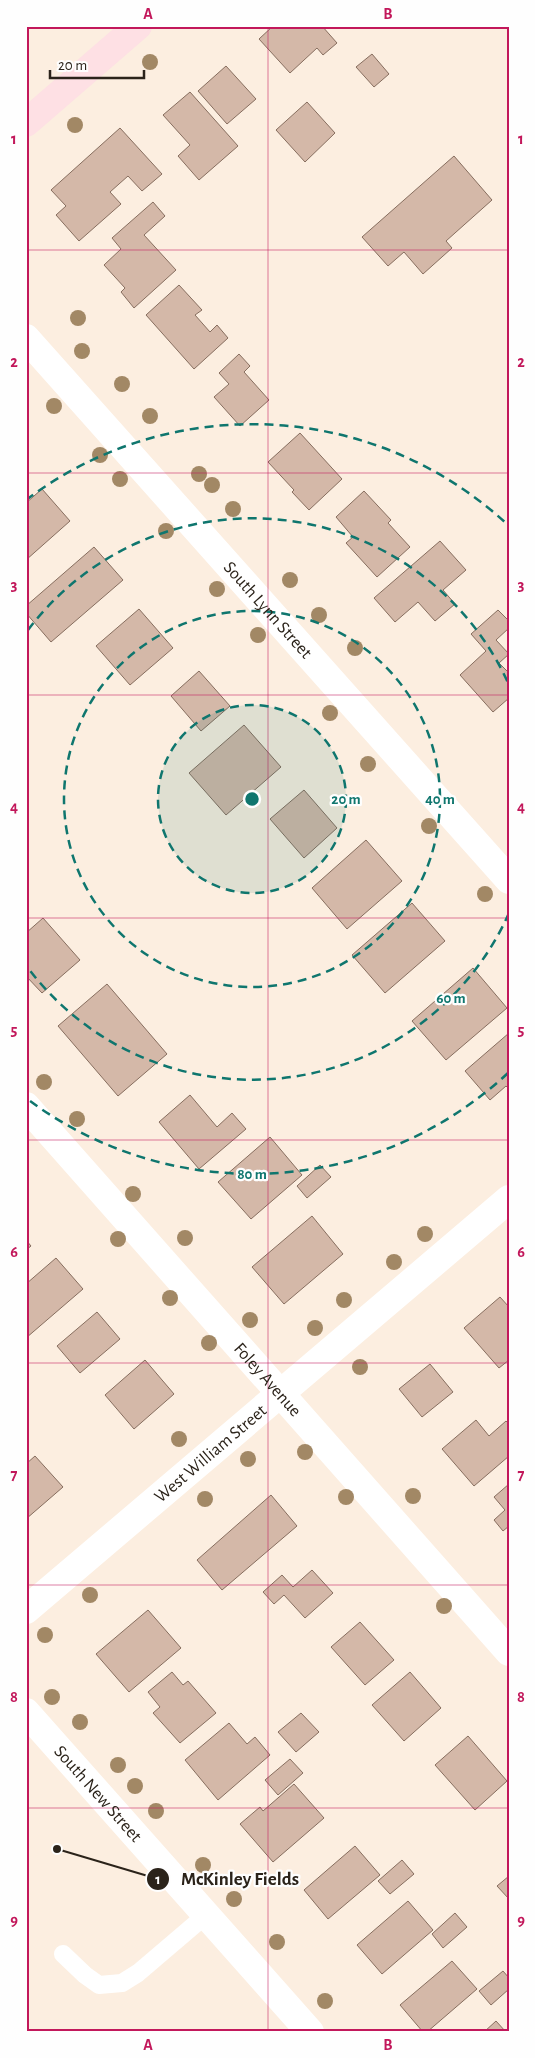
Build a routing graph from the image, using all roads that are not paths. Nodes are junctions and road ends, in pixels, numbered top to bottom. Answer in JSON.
{"nodes":[{"id":1,"x":138,"y":26,"type":"edge"},
{"id":2,"x":26,"y":123,"type":"edge"},
{"id":3,"x":26,"y":338,"type":"edge"},
{"id":4,"x":509,"y":880,"type":"edge"},
{"id":5,"x":26,"y":1106,"type":"edge"},
{"id":6,"x":509,"y":1200,"type":"edge"},
{"id":7,"x":280,"y":1393,"type":"junction"},
{"id":8,"x":26,"y":1610,"type":"edge"},
{"id":9,"x":509,"y":1652,"type":"edge"},
{"id":10,"x":26,"y":1712,"type":"edge"},
{"id":11,"x":206,"y":1915,"type":"junction"},
{"id":12,"x":64,"y":1954,"type":"dead end"},
{"id":13,"x":310,"y":2032,"type":"edge"}],
"edges":[{"from":1,"to":2,"type":"street"},
{"from":3,"to":4,"type":"street","name":"South Lynn Street"},
{"from":5,"to":7,"type":"street","name":"Foley Avenue"},
{"from":6,"to":7,"type":"street","name":"West William Street"},
{"from":7,"to":8,"type":"street","name":"West William Street"},
{"from":7,"to":9,"type":"street","name":"Foley Avenue"},
{"from":10,"to":11,"type":"street","name":"South New Street"},
{"from":11,"to":12,"type":"lane"},
{"from":11,"to":13,"type":"street","name":"South New Street"}]}
